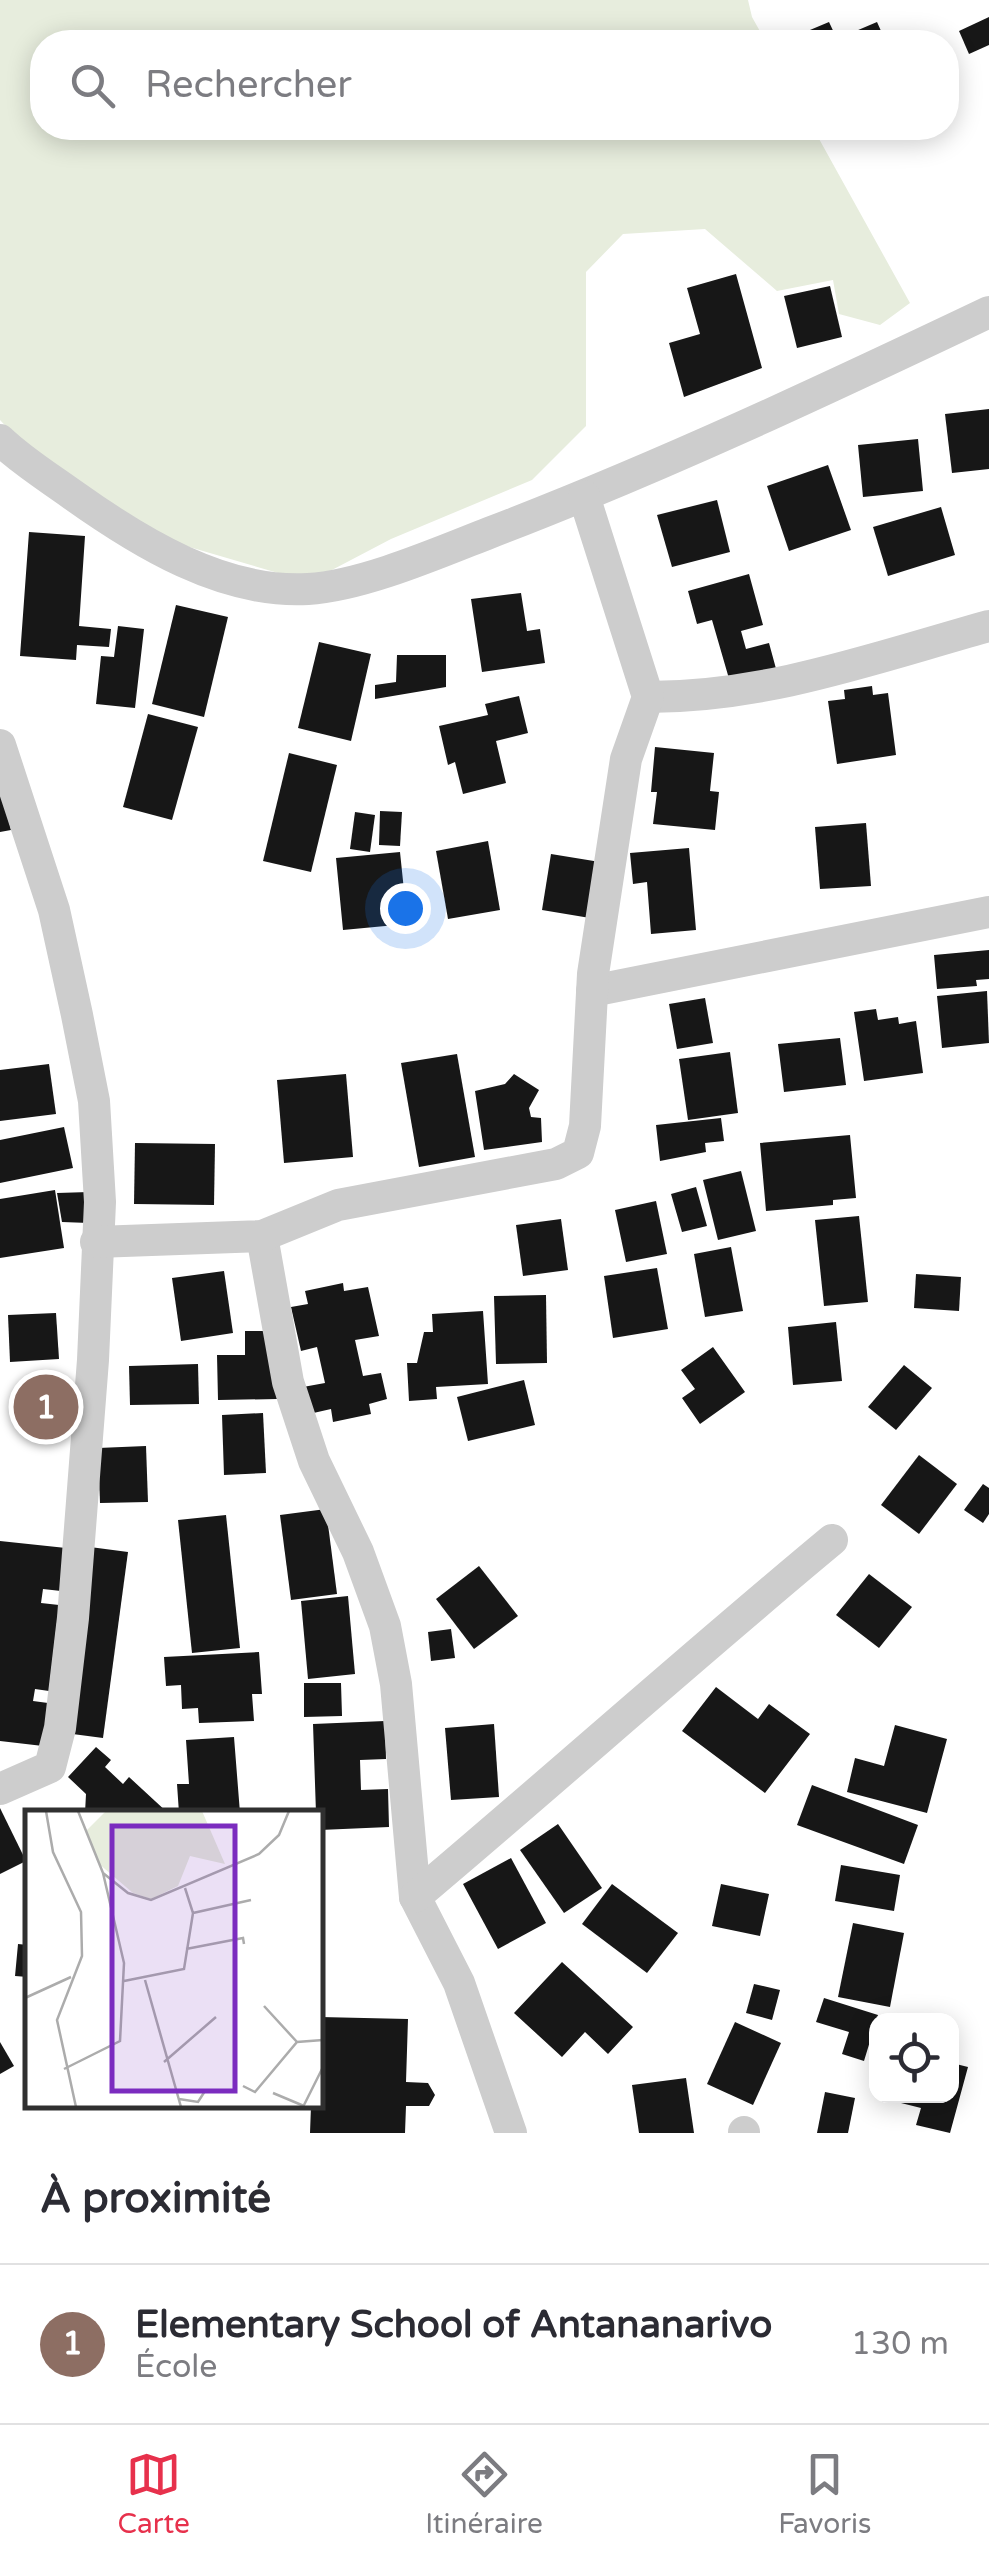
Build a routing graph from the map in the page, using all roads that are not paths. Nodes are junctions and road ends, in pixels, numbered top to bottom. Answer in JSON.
{"nodes":[{"id":1,"x":989,"y":312,"type":"edge"},
{"id":2,"x":0,"y":440,"type":"edge"},
{"id":3,"x":584,"y":496,"type":"junction"},
{"id":4,"x":989,"y":626,"type":"edge"},
{"id":5,"x":648,"y":696,"type":"junction"},
{"id":6,"x":0,"y":744,"type":"edge"},
{"id":7,"x":989,"y":912,"type":"edge"},
{"id":8,"x":592,"y":991,"type":"junction"},
{"id":9,"x":262,"y":1236,"type":"junction"},
{"id":10,"x":96,"y":1242,"type":"junction"},
{"id":11,"x":832,"y":1540,"type":"dead end"},
{"id":12,"x":0,"y":1789,"type":"edge"},
{"id":13,"x":415,"y":1898,"type":"junction"},
{"id":14,"x":511,"y":2133,"type":"edge"}],
"edges":[{"from":1,"to":3,"type":"street"},
{"from":2,"to":3,"type":"street"},
{"from":3,"to":5,"type":"street"},
{"from":4,"to":5,"type":"street"},
{"from":5,"to":8,"type":"street"},
{"from":6,"to":10,"type":"street"},
{"from":7,"to":8,"type":"street"},
{"from":8,"to":9,"type":"street"},
{"from":9,"to":10,"type":"street"},
{"from":9,"to":13,"type":"street"},
{"from":10,"to":12,"type":"street"},
{"from":11,"to":13,"type":"street"},
{"from":13,"to":14,"type":"street"}]}
